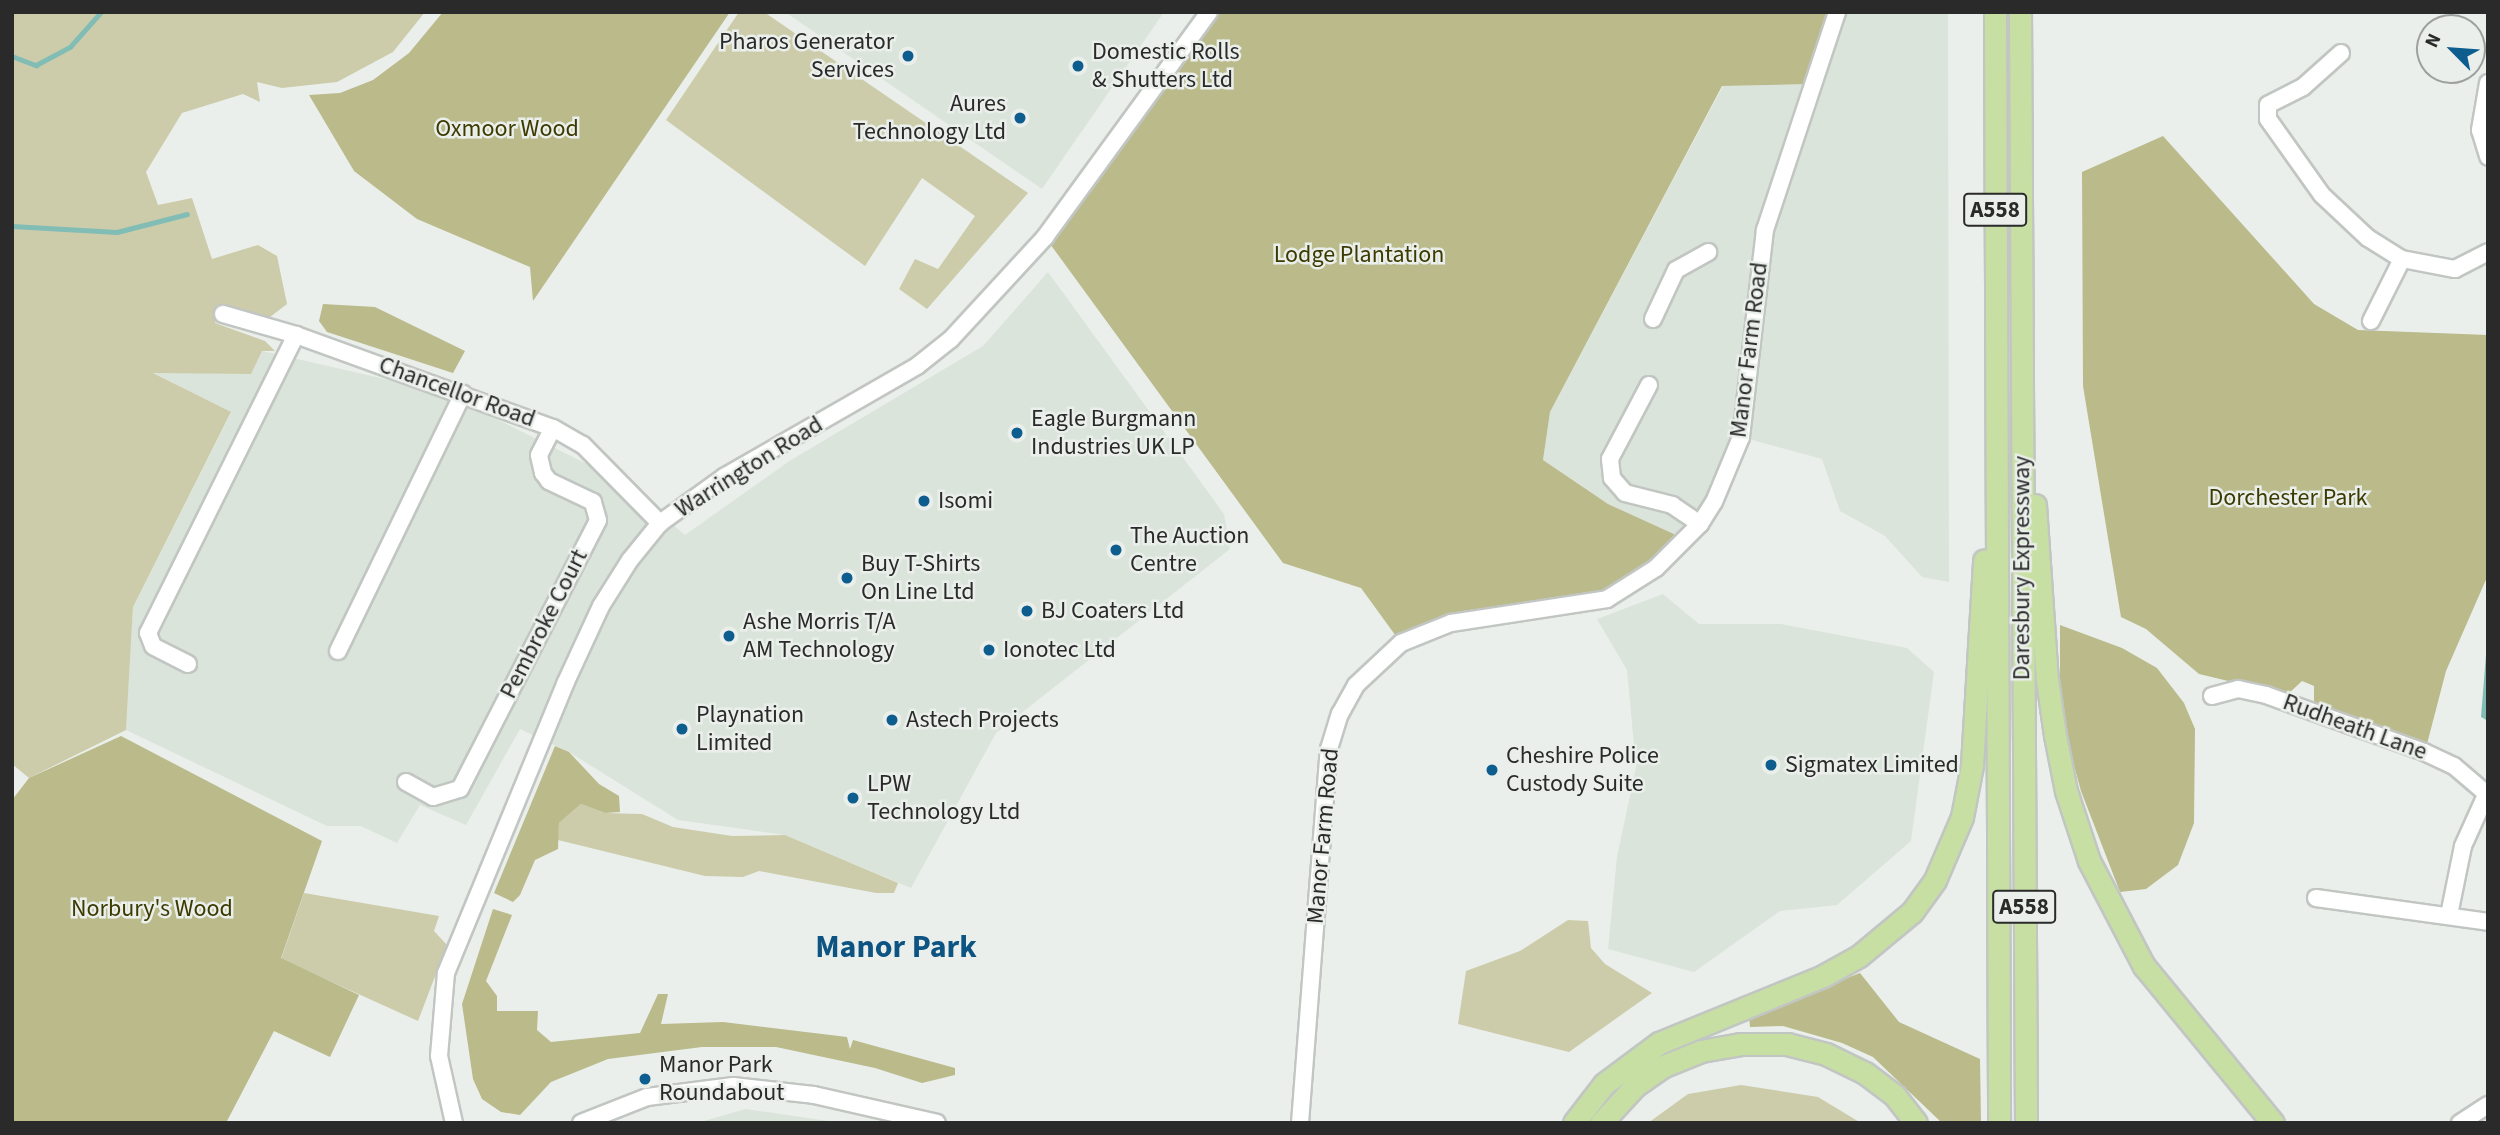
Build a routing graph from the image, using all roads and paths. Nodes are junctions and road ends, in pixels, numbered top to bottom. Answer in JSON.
{"nodes":[{"id":1,"x":1209,"y":12,"type":"edge"},
{"id":2,"x":1837,"y":12,"type":"edge"},
{"id":3,"x":1995,"y":12,"type":"edge"},
{"id":4,"x":2020,"y":12,"type":"edge"},
{"id":5,"x":2341,"y":53,"type":"dead end"},
{"id":6,"x":2488,"y":83,"type":"edge"},
{"id":7,"x":2488,"y":157,"type":"edge"},
{"id":8,"x":1707,"y":252,"type":"dead end"},
{"id":9,"x":2488,"y":252,"type":"edge"},
{"id":10,"x":2402,"y":260,"type":"junction"},
{"id":11,"x":2021,"y":297,"type":"junction"},
{"id":12,"x":223,"y":314,"type":"dead end"},
{"id":13,"x":1653,"y":319,"type":"dead end"},
{"id":14,"x":2371,"y":321,"type":"dead end"},
{"id":15,"x":296,"y":335,"type":"junction"},
{"id":16,"x":1649,"y":385,"type":"dead end"},
{"id":17,"x":463,"y":394,"type":"junction"},
{"id":18,"x":1996,"y":407,"type":"junction"},
{"id":19,"x":553,"y":428,"type":"junction"},
{"id":20,"x":660,"y":523,"type":"junction"},
{"id":21,"x":1700,"y":524,"type":"junction"},
{"id":22,"x":338,"y":651,"type":"dead end"},
{"id":23,"x":188,"y":664,"type":"dead end"},
{"id":24,"x":2212,"y":696,"type":"dead end"},
{"id":25,"x":405,"y":782,"type":"dead end"},
{"id":26,"x":2487,"y":795,"type":"edge"},
{"id":27,"x":2316,"y":898,"type":"dead end"},
{"id":28,"x":2448,"y":915,"type":"junction"},
{"id":29,"x":2488,"y":922,"type":"edge"},
{"id":30,"x":452,"y":1105,"type":"junction"},
{"id":31,"x":2488,"y":1105,"type":"edge"},
{"id":32,"x":454,"y":1123,"type":"edge"},
{"id":33,"x":468,"y":1123,"type":"edge"},
{"id":34,"x":581,"y":1123,"type":"edge"},
{"id":35,"x":937,"y":1123,"type":"edge"},
{"id":36,"x":1300,"y":1123,"type":"edge"},
{"id":37,"x":1574,"y":1123,"type":"edge"},
{"id":38,"x":1601,"y":1123,"type":"edge"},
{"id":39,"x":1916,"y":1123,"type":"edge"},
{"id":40,"x":1999,"y":1123,"type":"edge"},
{"id":41,"x":2025,"y":1123,"type":"edge"},
{"id":42,"x":2273,"y":1123,"type":"edge"},
{"id":43,"x":2460,"y":1123,"type":"edge"}],
"edges":[{"from":1,"to":20,"type":"street","name":"Warrington Road"},
{"from":2,"to":21,"type":"street","name":"Manor Farm Road"},
{"from":3,"to":18,"type":"main road","name":"Daresbury Expressway","number":"A558"},
{"from":4,"to":11,"type":"main road","name":"Daresbury Expressway","number":"A558"},
{"from":5,"to":10,"type":"street"},
{"from":6,"to":7,"type":"street"},
{"from":8,"to":13,"type":"street"},
{"from":9,"to":10,"type":"street"},
{"from":10,"to":14,"type":"street"},
{"from":11,"to":41,"type":"main road","name":"Daresbury Expressway","number":"A558"},
{"from":11,"to":42,"type":"main road"},
{"from":12,"to":15,"type":"street","name":"Chancellor Road"},
{"from":15,"to":17,"type":"street","name":"Chancellor Road"},
{"from":15,"to":23,"type":"street"},
{"from":16,"to":21,"type":"street"},
{"from":17,"to":19,"type":"street","name":"Chancellor Road"},
{"from":17,"to":22,"type":"street"},
{"from":18,"to":37,"type":"main road"},
{"from":18,"to":40,"type":"main road","name":"Daresbury Expressway","number":"A558"},
{"from":19,"to":20,"type":"street","name":"Chancellor Road"},
{"from":19,"to":25,"type":"street","name":"Pembroke Court"},
{"from":20,"to":30,"type":"street","name":"Warrington Road"},
{"from":21,"to":36,"type":"street","name":"Manor Farm Road"},
{"from":24,"to":26,"type":"street","name":"Rudheath Lane"},
{"from":26,"to":28,"type":"street","name":"Rudheath Lane"},
{"from":27,"to":28,"type":"street"},
{"from":28,"to":29,"type":"street"},
{"from":30,"to":32,"type":"street","name":"Warrington Road"},
{"from":30,"to":33,"type":"street","name":"Warrington Road"},
{"from":31,"to":43,"type":"street"},
{"from":34,"to":35,"type":"street"},
{"from":38,"to":39,"type":"main road"}]}
